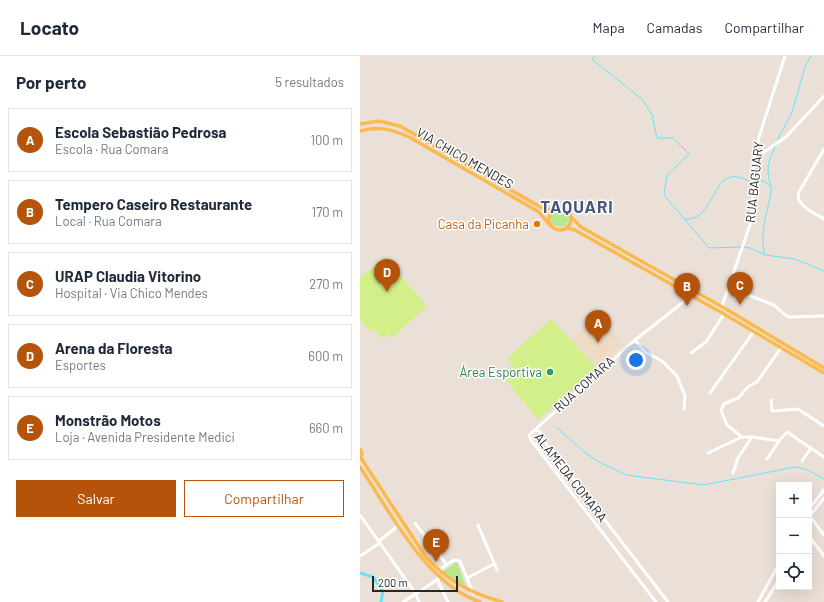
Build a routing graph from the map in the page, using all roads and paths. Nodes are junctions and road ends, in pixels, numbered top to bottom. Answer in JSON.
{"nodes":[{"id":1,"x":785,"y":56,"type":"edge"},
{"id":2,"x":824,"y":96,"type":"edge"},
{"id":3,"x":360,"y":124,"type":"edge"},
{"id":4,"x":360,"y":131,"type":"edge"},
{"id":5,"x":824,"y":149,"type":"edge"},
{"id":6,"x":754,"y":159,"type":"junction"},
{"id":7,"x":553,"y":210,"type":"junction"},
{"id":8,"x":571,"y":218,"type":"junction"},
{"id":9,"x":824,"y":219,"type":"edge"},
{"id":10,"x":551,"y":226,"type":"junction"},
{"id":11,"x":567,"y":228,"type":"junction"},
{"id":12,"x":729,"y":288,"type":"junction"},
{"id":13,"x":691,"y":296,"type":"junction"},
{"id":14,"x":722,"y":306,"type":"junction"},
{"id":15,"x":724,"y":314,"type":"junction"},
{"id":16,"x":824,"y":316,"type":"edge"},
{"id":17,"x":754,"y":331,"type":"junction"},
{"id":18,"x":635,"y":340,"type":"junction"},
{"id":19,"x":781,"y":348,"type":"junction"},
{"id":20,"x":691,"y":353,"type":"dead end"},
{"id":21,"x":824,"y":368,"type":"edge"},
{"id":22,"x":824,"y":373,"type":"edge"},
{"id":23,"x":710,"y":393,"type":"dead end"},
{"id":24,"x":771,"y":400,"type":"dead end"},
{"id":25,"x":684,"y":409,"type":"dead end"},
{"id":26,"x":824,"y":426,"type":"edge"},
{"id":27,"x":536,"y":430,"type":"junction"},
{"id":28,"x":742,"y":437,"type":"junction"},
{"id":29,"x":752,"y":437,"type":"junction"},
{"id":30,"x":538,"y":440,"type":"junction"},
{"id":31,"x":778,"y":441,"type":"junction"},
{"id":32,"x":811,"y":448,"type":"junction"},
{"id":33,"x":360,"y":449,"type":"edge"},
{"id":34,"x":708,"y":453,"type":"dead end"},
{"id":35,"x":824,"y":456,"type":"edge"},
{"id":36,"x":360,"y":458,"type":"edge"},
{"id":37,"x":767,"y":458,"type":"dead end"},
{"id":38,"x":802,"y":461,"type":"dead end"},
{"id":39,"x":360,"y":467,"type":"edge"},
{"id":40,"x":733,"y":473,"type":"dead end"},
{"id":41,"x":824,"y":490,"type":"edge"},
{"id":42,"x":824,"y":498,"type":"edge"},
{"id":43,"x":812,"y":505,"type":"edge"},
{"id":44,"x":812,"y":513,"type":"edge"},
{"id":45,"x":360,"y":515,"type":"edge"},
{"id":46,"x":810,"y":518,"type":"edge"},
{"id":47,"x":415,"y":523,"type":"dead end"},
{"id":48,"x":399,"y":525,"type":"junction"},
{"id":49,"x":478,"y":525,"type":"dead end"},
{"id":50,"x":824,"y":535,"type":"edge"},
{"id":51,"x":812,"y":540,"type":"edge"},
{"id":52,"x":380,"y":542,"type":"junction"},
{"id":53,"x":360,"y":556,"type":"edge"},
{"id":54,"x":824,"y":556,"type":"edge"},
{"id":55,"x":446,"y":564,"type":"junction"},
{"id":56,"x":494,"y":564,"type":"junction"},
{"id":57,"x":776,"y":569,"type":"edge"},
{"id":58,"x":439,"y":570,"type":"junction"},
{"id":59,"x":497,"y":570,"type":"dead end"},
{"id":60,"x":438,"y":578,"type":"junction"},
{"id":61,"x":467,"y":578,"type":"junction"},
{"id":62,"x":776,"y":585,"type":"edge"},
{"id":63,"x":473,"y":592,"type":"junction"},
{"id":64,"x":416,"y":594,"type":"junction"},
{"id":65,"x":404,"y":602,"type":"edge"},
{"id":66,"x":419,"y":602,"type":"edge"},
{"id":67,"x":448,"y":602,"type":"edge"},
{"id":68,"x":478,"y":602,"type":"edge"},
{"id":69,"x":502,"y":602,"type":"edge"},
{"id":70,"x":656,"y":602,"type":"edge"},
{"id":71,"x":668,"y":602,"type":"edge"},
{"id":72,"x":758,"y":602,"type":"edge"},
{"id":73,"x":765,"y":602,"type":"edge"}],
"edges":[{"from":1,"to":6,"type":"street","name":"RUA BAGUARY"},
{"from":2,"to":6,"type":"street"},
{"from":3,"to":7,"type":"main road","name":"VIA CHICO MENDES"},
{"from":4,"to":10,"type":"main road","name":"VIA CHICO MENDES"},
{"from":5,"to":9,"type":"street"},
{"from":6,"to":12,"type":"street","name":"RUA BAGUARY"},
{"from":7,"to":8,"type":"main road"},
{"from":7,"to":10,"type":"main road"},
{"from":8,"to":11,"type":"main road"},
{"from":8,"to":14,"type":"main road"},
{"from":10,"to":11,"type":"main road"},
{"from":11,"to":13,"type":"main road"},
{"from":12,"to":14,"type":"street","name":"RUA BAGUARY"},
{"from":12,"to":16,"type":"street"},
{"from":13,"to":15,"type":"main road"},
{"from":13,"to":18,"type":"street","name":"RUA COMARA"},
{"from":14,"to":21,"type":"main road"},
{"from":15,"to":17,"type":"main road"},
{"from":15,"to":20,"type":"street"},
{"from":17,"to":19,"type":"main road"},
{"from":17,"to":23,"type":"street"},
{"from":18,"to":25,"type":"street"},
{"from":18,"to":27,"type":"street","name":"RUA COMARA"},
{"from":19,"to":22,"type":"main road"},
{"from":19,"to":28,"type":"street"},
{"from":24,"to":26,"type":"street"},
{"from":27,"to":30,"type":"street","name":"ALAMEDA COMARA"},
{"from":27,"to":30,"type":"street","name":"ALAMEDA COMARA"},
{"from":28,"to":29,"type":"street"},
{"from":28,"to":34,"type":"street"},
{"from":29,"to":31,"type":"street"},
{"from":29,"to":40,"type":"street"},
{"from":30,"to":70,"type":"street","name":"ALAMEDA COMARA"},
{"from":30,"to":71,"type":"street","name":"ALAMEDA COMARA"},
{"from":31,"to":32,"type":"street"},
{"from":31,"to":37,"type":"street"},
{"from":32,"to":35,"type":"street"},
{"from":32,"to":38,"type":"street"},
{"from":33,"to":36,"type":"main road"},
{"from":36,"to":58,"type":"main road"},
{"from":39,"to":48,"type":"main road"},
{"from":41,"to":43,"type":"street"},
{"from":42,"to":44,"type":"street"},
{"from":45,"to":52,"type":"street"},
{"from":46,"to":50,"type":"street"},
{"from":47,"to":55,"type":"street"},
{"from":48,"to":52,"type":"street"},
{"from":48,"to":60,"type":"main road"},
{"from":49,"to":56,"type":"street"},
{"from":51,"to":54,"type":"street"},
{"from":52,"to":53,"type":"street"},
{"from":52,"to":64,"type":"street"},
{"from":55,"to":58,"type":"street"},
{"from":55,"to":61,"type":"street"},
{"from":56,"to":59,"type":"street"},
{"from":56,"to":61,"type":"street"},
{"from":57,"to":72,"type":"street"},
{"from":58,"to":63,"type":"main road"},
{"from":60,"to":64,"type":"street"},
{"from":60,"to":67,"type":"street"},
{"from":60,"to":68,"type":"main road"},
{"from":61,"to":63,"type":"street"},
{"from":62,"to":73,"type":"street"},
{"from":63,"to":69,"type":"main road"},
{"from":64,"to":65,"type":"street"},
{"from":64,"to":66,"type":"street"}]}
